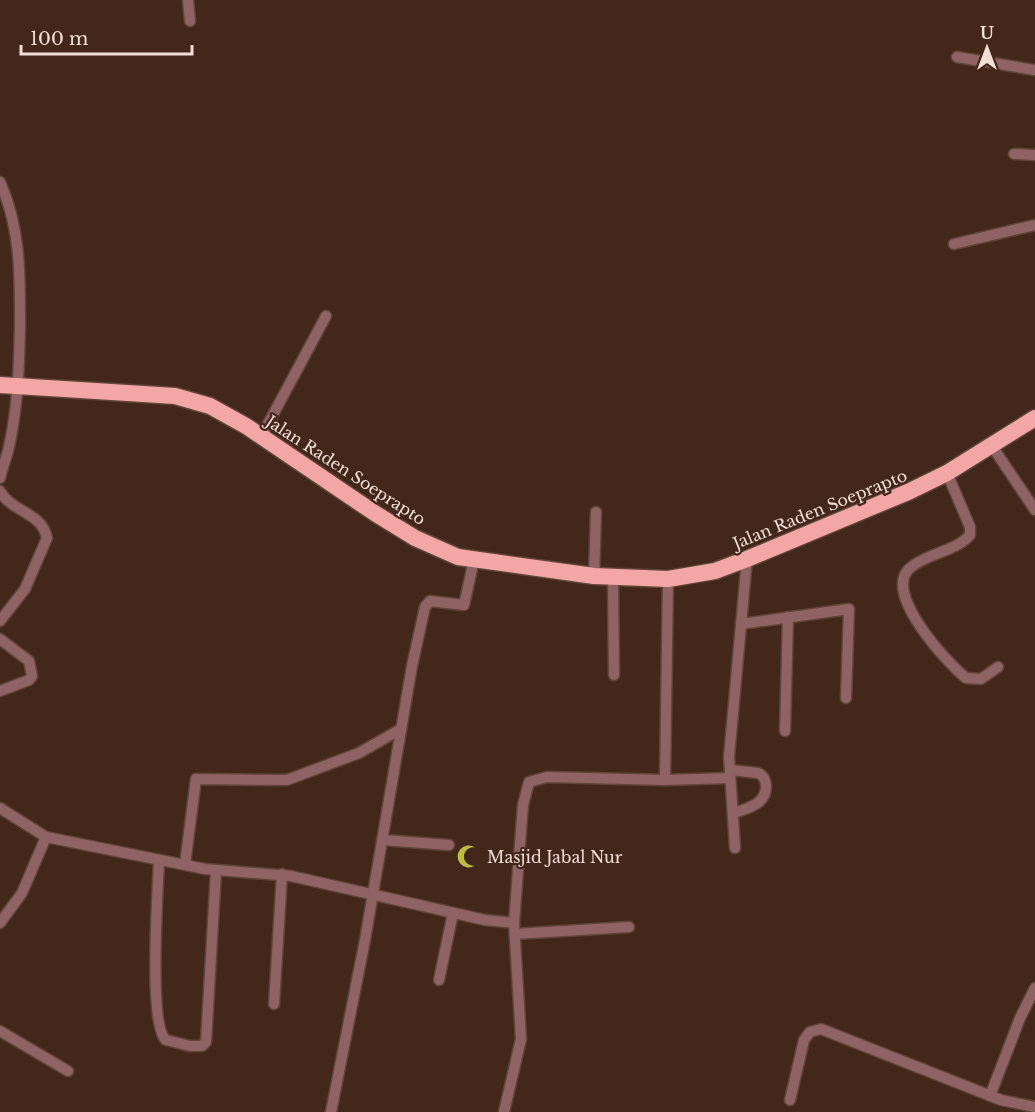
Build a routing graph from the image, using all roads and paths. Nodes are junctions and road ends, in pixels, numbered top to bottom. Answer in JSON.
{"nodes":[{"id":1,"x":188,"y":0,"type":"edge"},
{"id":2,"x":190,"y":21,"type":"dead end"},
{"id":3,"x":957,"y":57,"type":"dead end"},
{"id":4,"x":1035,"y":70,"type":"edge"},
{"id":5,"x":1014,"y":154,"type":"dead end"},
{"id":6,"x":1035,"y":155,"type":"edge"},
{"id":7,"x":0,"y":182,"type":"edge"},
{"id":8,"x":1035,"y":225,"type":"edge"},
{"id":9,"x":954,"y":244,"type":"dead end"},
{"id":10,"x":326,"y":316,"type":"dead end"},
{"id":11,"x":0,"y":385,"type":"edge"},
{"id":12,"x":19,"y":386,"type":"junction"},
{"id":13,"x":1035,"y":418,"type":"edge"},
{"id":14,"x":261,"y":437,"type":"junction"},
{"id":15,"x":992,"y":446,"type":"junction"},
{"id":16,"x":947,"y":473,"type":"junction"},
{"id":17,"x":0,"y":477,"type":"edge"},
{"id":18,"x":0,"y":491,"type":"edge"},
{"id":19,"x":1035,"y":510,"type":"edge"},
{"id":20,"x":596,"y":512,"type":"dead end"},
{"id":21,"x":747,"y":559,"type":"junction"},
{"id":22,"x":474,"y":560,"type":"junction"},
{"id":23,"x":594,"y":576,"type":"junction"},
{"id":24,"x":613,"y":577,"type":"junction"},
{"id":25,"x":668,"y":579,"type":"junction"},
{"id":26,"x":788,"y":617,"type":"junction"},
{"id":27,"x":0,"y":621,"type":"edge"},
{"id":28,"x":741,"y":624,"type":"junction"},
{"id":29,"x":0,"y":639,"type":"edge"},
{"id":30,"x":998,"y":667,"type":"dead end"},
{"id":31,"x":614,"y":675,"type":"dead end"},
{"id":32,"x":0,"y":692,"type":"edge"},
{"id":33,"x":846,"y":698,"type":"dead end"},
{"id":34,"x":401,"y":729,"type":"junction"},
{"id":35,"x":785,"y":731,"type":"dead end"},
{"id":36,"x":730,"y":774,"type":"junction"},
{"id":37,"x":665,"y":780,"type":"junction"},
{"id":38,"x":0,"y":808,"type":"edge"},
{"id":39,"x":734,"y":813,"type":"junction"},
{"id":40,"x":46,"y":837,"type":"junction"},
{"id":41,"x":383,"y":840,"type":"junction"},
{"id":42,"x":449,"y":845,"type":"dead end"},
{"id":43,"x":735,"y":848,"type":"dead end"},
{"id":44,"x":159,"y":860,"type":"junction"},
{"id":45,"x":185,"y":864,"type":"junction"},
{"id":46,"x":216,"y":871,"type":"junction"},
{"id":47,"x":282,"y":874,"type":"junction"},
{"id":48,"x":372,"y":894,"type":"junction"},
{"id":49,"x":453,"y":913,"type":"junction"},
{"id":50,"x":0,"y":923,"type":"edge"},
{"id":51,"x":629,"y":927,"type":"dead end"},
{"id":52,"x":514,"y":928,"type":"junction"},
{"id":53,"x":439,"y":980,"type":"dead end"},
{"id":54,"x":1035,"y":988,"type":"edge"},
{"id":55,"x":274,"y":1004,"type":"dead end"},
{"id":56,"x":0,"y":1031,"type":"edge"},
{"id":57,"x":68,"y":1071,"type":"dead end"},
{"id":58,"x":990,"y":1096,"type":"junction"},
{"id":59,"x":790,"y":1100,"type":"dead end"},
{"id":60,"x":1035,"y":1107,"type":"edge"},
{"id":61,"x":331,"y":1112,"type":"edge"},
{"id":62,"x":504,"y":1112,"type":"edge"}],
"edges":[{"from":1,"to":2,"type":"street"},
{"from":3,"to":4,"type":"street"},
{"from":5,"to":6,"type":"street"},
{"from":7,"to":12,"type":"street"},
{"from":8,"to":9,"type":"street"},
{"from":10,"to":14,"type":"street"},
{"from":11,"to":12,"type":"highway","name":"Jalan Raden Soeprapto"},
{"from":12,"to":14,"type":"highway","name":"Jalan Raden Soeprapto"},
{"from":12,"to":17,"type":"street"},
{"from":13,"to":15,"type":"highway","name":"Jalan Raden Soeprapto"},
{"from":14,"to":22,"type":"highway","name":"Jalan Raden Soeprapto"},
{"from":15,"to":16,"type":"highway","name":"Jalan Raden Soeprapto"},
{"from":15,"to":19,"type":"street"},
{"from":16,"to":21,"type":"highway","name":"Jalan Raden Soeprapto"},
{"from":16,"to":30,"type":"street"},
{"from":18,"to":27,"type":"street"},
{"from":20,"to":23,"type":"street"},
{"from":21,"to":25,"type":"highway","name":"Jalan Raden Soeprapto"},
{"from":21,"to":28,"type":"street"},
{"from":22,"to":23,"type":"highway","name":"Jalan Raden Soeprapto"},
{"from":22,"to":34,"type":"street"},
{"from":23,"to":24,"type":"highway","name":"Jalan Raden Soeprapto"},
{"from":24,"to":25,"type":"highway","name":"Jalan Raden Soeprapto"},
{"from":24,"to":31,"type":"street"},
{"from":25,"to":37,"type":"street"},
{"from":26,"to":28,"type":"street"},
{"from":26,"to":33,"type":"street"},
{"from":26,"to":35,"type":"street"},
{"from":28,"to":36,"type":"street"},
{"from":29,"to":32,"type":"street"},
{"from":34,"to":41,"type":"street"},
{"from":34,"to":45,"type":"street"},
{"from":36,"to":37,"type":"street"},
{"from":36,"to":39,"type":"street"},
{"from":36,"to":39,"type":"street"},
{"from":37,"to":52,"type":"street"},
{"from":38,"to":40,"type":"street"},
{"from":39,"to":43,"type":"street"},
{"from":40,"to":44,"type":"street"},
{"from":40,"to":50,"type":"street"},
{"from":41,"to":42,"type":"street"},
{"from":41,"to":48,"type":"street"},
{"from":44,"to":45,"type":"street"},
{"from":44,"to":46,"type":"street"},
{"from":45,"to":46,"type":"street"},
{"from":46,"to":47,"type":"street"},
{"from":47,"to":48,"type":"street"},
{"from":47,"to":55,"type":"street"},
{"from":48,"to":49,"type":"street"},
{"from":48,"to":61,"type":"street"},
{"from":49,"to":52,"type":"street"},
{"from":49,"to":53,"type":"street"},
{"from":51,"to":52,"type":"street"},
{"from":52,"to":62,"type":"street"},
{"from":54,"to":58,"type":"street"},
{"from":56,"to":57,"type":"street"},
{"from":58,"to":59,"type":"street"},
{"from":58,"to":60,"type":"street"}]}
